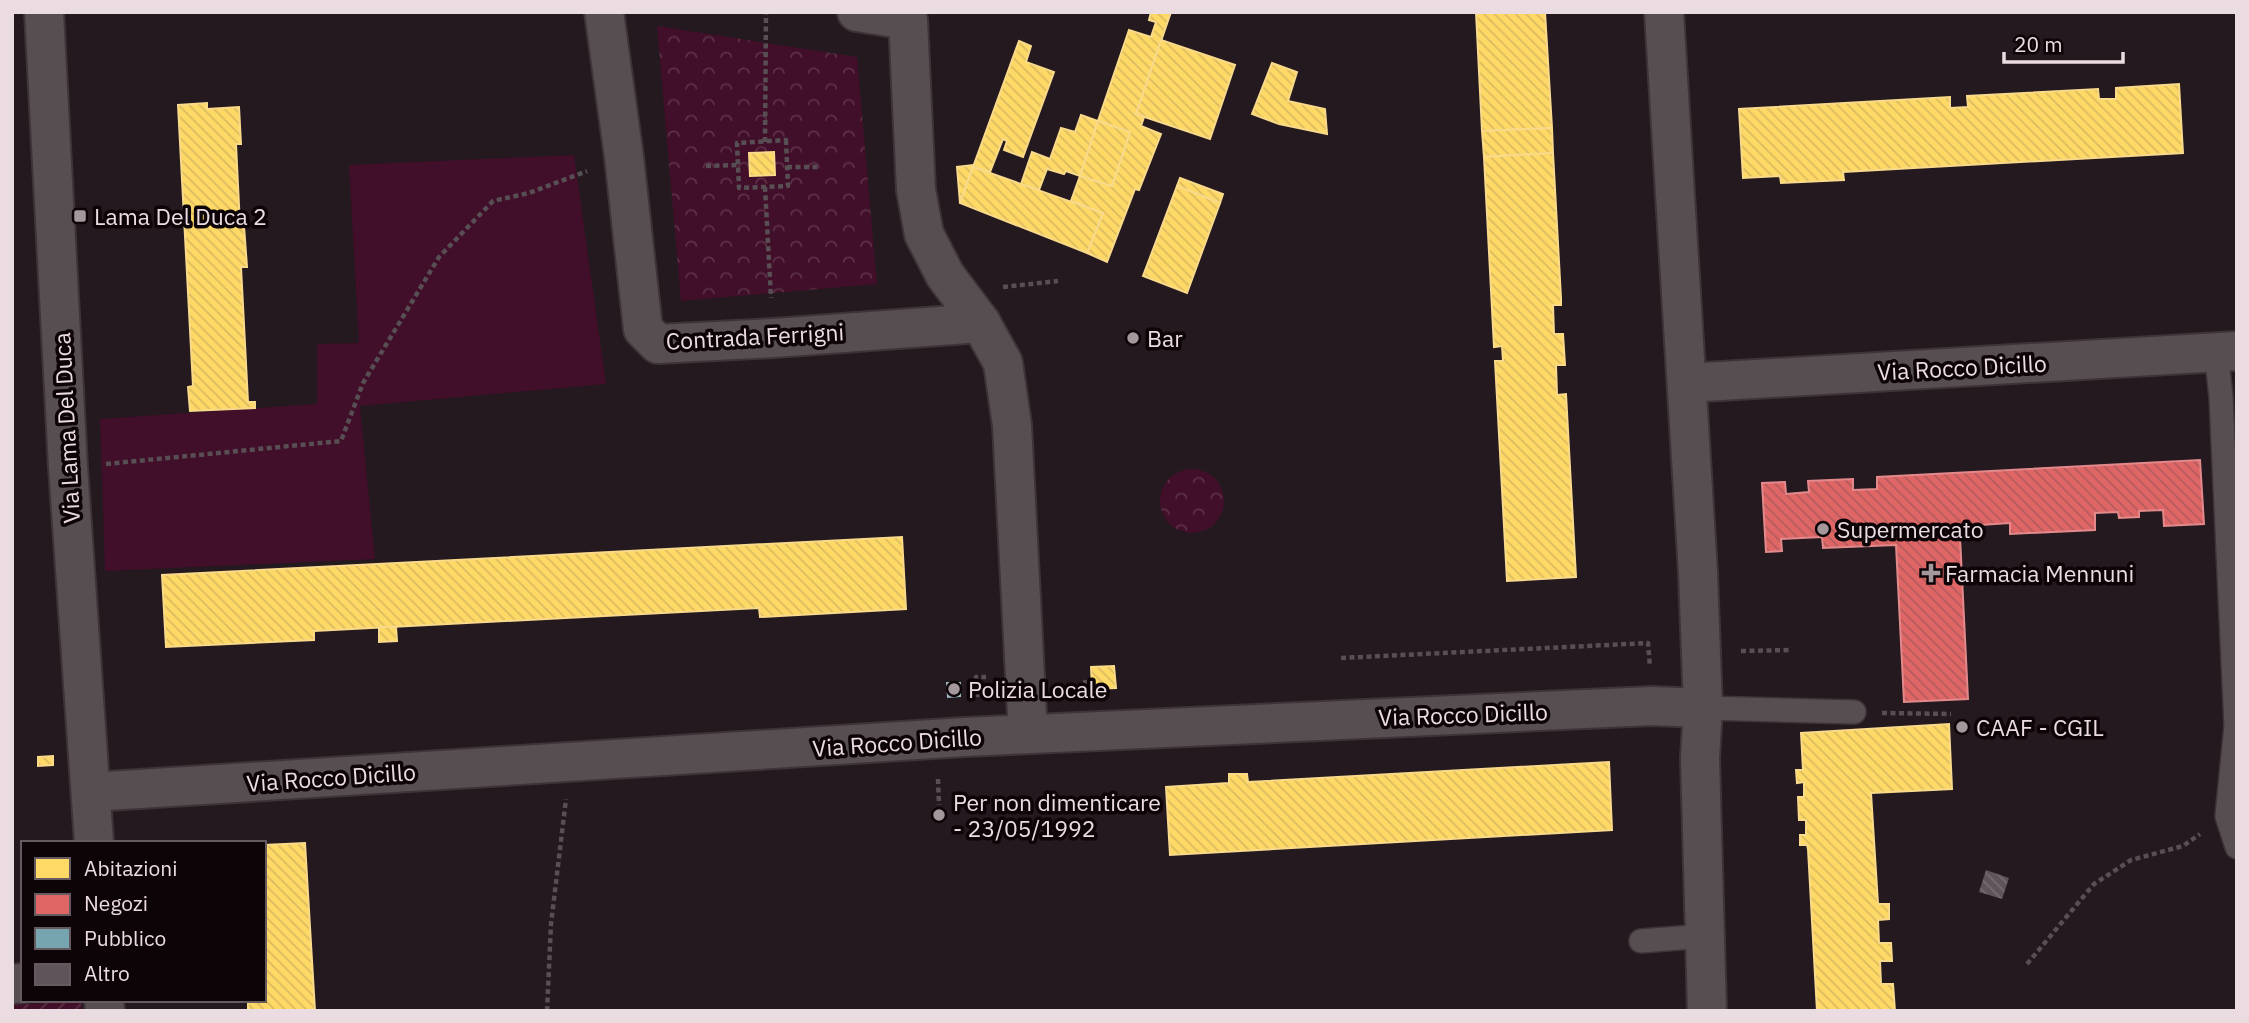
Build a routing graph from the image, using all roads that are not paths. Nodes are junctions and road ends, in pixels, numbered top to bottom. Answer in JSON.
{"nodes":[{"id":1,"x":44,"y":12,"type":"edge"},
{"id":2,"x":604,"y":12,"type":"edge"},
{"id":3,"x":857,"y":12,"type":"edge"},
{"id":4,"x":1664,"y":12,"type":"edge"},
{"id":5,"x":924,"y":16,"type":"edge"},
{"id":6,"x":981,"y":323,"type":"junction"},
{"id":7,"x":2226,"y":351,"type":"edge"},
{"id":8,"x":1687,"y":383,"type":"junction"},
{"id":9,"x":1703,"y":708,"type":"junction"},
{"id":10,"x":1854,"y":712,"type":"road end"},
{"id":11,"x":1028,"y":734,"type":"junction"},
{"id":12,"x":91,"y":792,"type":"junction"},
{"id":13,"x":94,"y":841,"type":"edge"},
{"id":14,"x":2237,"y":848,"type":"edge"},
{"id":15,"x":1705,"y":936,"type":"junction"},
{"id":16,"x":1641,"y":941,"type":"dead end"},
{"id":17,"x":1707,"y":1011,"type":"edge"}],
"edges":[{"from":1,"to":12,"type":"street","name":"Via Lama Del Duca"},
{"from":2,"to":6,"type":"street","name":"Contrada Ferrigni"},
{"from":3,"to":5,"type":"street"},
{"from":4,"to":8,"type":"street"},
{"from":5,"to":6,"type":"street"},
{"from":6,"to":11,"type":"street"},
{"from":7,"to":8,"type":"street","name":"Via Rocco Dicillo"},
{"from":7,"to":14,"type":"lane"},
{"from":8,"to":9,"type":"street"},
{"from":9,"to":10,"type":"lane"},
{"from":9,"to":11,"type":"street","name":"Via Rocco Dicillo"},
{"from":9,"to":15,"type":"street"},
{"from":11,"to":12,"type":"street","name":"Via Rocco Dicillo"},
{"from":12,"to":13,"type":"street","name":"Via Lama Del Duca"},
{"from":15,"to":16,"type":"lane"},
{"from":15,"to":17,"type":"street"}]}
